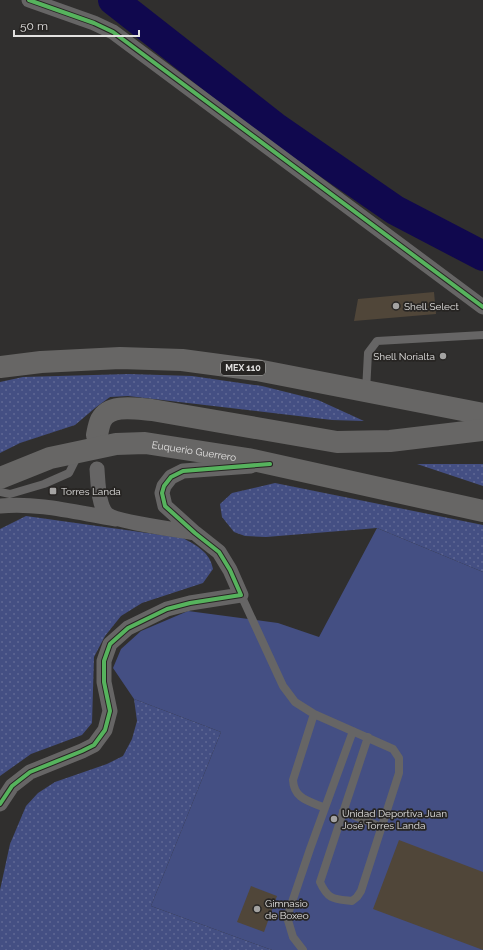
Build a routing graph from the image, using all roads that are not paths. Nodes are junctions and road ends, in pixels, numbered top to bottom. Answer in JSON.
{"nodes":[{"id":1,"x":29,"y":0,"type":"edge"},
{"id":2,"x":483,"y":307,"type":"edge"},
{"id":3,"x":483,"y":335,"type":"edge"},
{"id":4,"x":0,"y":367,"type":"edge"},
{"id":5,"x":366,"y":391,"type":"junction"},
{"id":6,"x":483,"y":414,"type":"edge"},
{"id":7,"x":483,"y":430,"type":"edge"},
{"id":8,"x":97,"y":435,"type":"dead end"},
{"id":9,"x":79,"y":452,"type":"junction"},
{"id":10,"x":270,"y":464,"type":"junction"},
{"id":11,"x":96,"y":469,"type":"dead end"},
{"id":12,"x":0,"y":478,"type":"edge"},
{"id":13,"x":0,"y":492,"type":"edge"},
{"id":14,"x":0,"y":506,"type":"edge"},
{"id":15,"x":483,"y":510,"type":"edge"},
{"id":16,"x":120,"y":519,"type":"junction"},
{"id":17,"x":195,"y":533,"type":"junction"},
{"id":18,"x":241,"y":595,"type":"junction"},
{"id":19,"x":314,"y":714,"type":"junction"},
{"id":20,"x":353,"y":731,"type":"junction"},
{"id":21,"x":368,"y":737,"type":"junction"},
{"id":22,"x":0,"y":804,"type":"edge"},
{"id":23,"x":325,"y":808,"type":"junction"},
{"id":24,"x":343,"y":812,"type":"junction"},
{"id":25,"x":381,"y":827,"type":"junction"},
{"id":26,"x":303,"y":950,"type":"edge"}],
"edges":[{"from":1,"to":2,"type":"street"},
{"from":3,"to":5,"type":"lane"},
{"from":4,"to":5,"type":"main road","number":"MEX 110"},
{"from":5,"to":6,"type":"main road","number":"MEX 110"},
{"from":7,"to":8,"type":"main road"},
{"from":9,"to":10,"type":"main road","name":"Euquerio Guerrero"},
{"from":9,"to":12,"type":"main road","name":"Euquerio Guerrero"},
{"from":9,"to":13,"type":"lane"},
{"from":10,"to":15,"type":"main road","name":"Euquerio Guerrero"},
{"from":10,"to":17,"type":"street"},
{"from":11,"to":16,"type":"street"},
{"from":14,"to":16,"type":"street"},
{"from":16,"to":17,"type":"street"},
{"from":17,"to":18,"type":"street"},
{"from":18,"to":19,"type":"lane"},
{"from":18,"to":22,"type":"street"},
{"from":19,"to":20,"type":"lane"},
{"from":19,"to":23,"type":"lane"},
{"from":20,"to":21,"type":"lane"},
{"from":20,"to":23,"type":"lane"},
{"from":21,"to":24,"type":"lane"},
{"from":21,"to":25,"type":"lane"},
{"from":23,"to":26,"type":"lane"},
{"from":24,"to":25,"type":"lane"},
{"from":24,"to":25,"type":"lane"}]}
